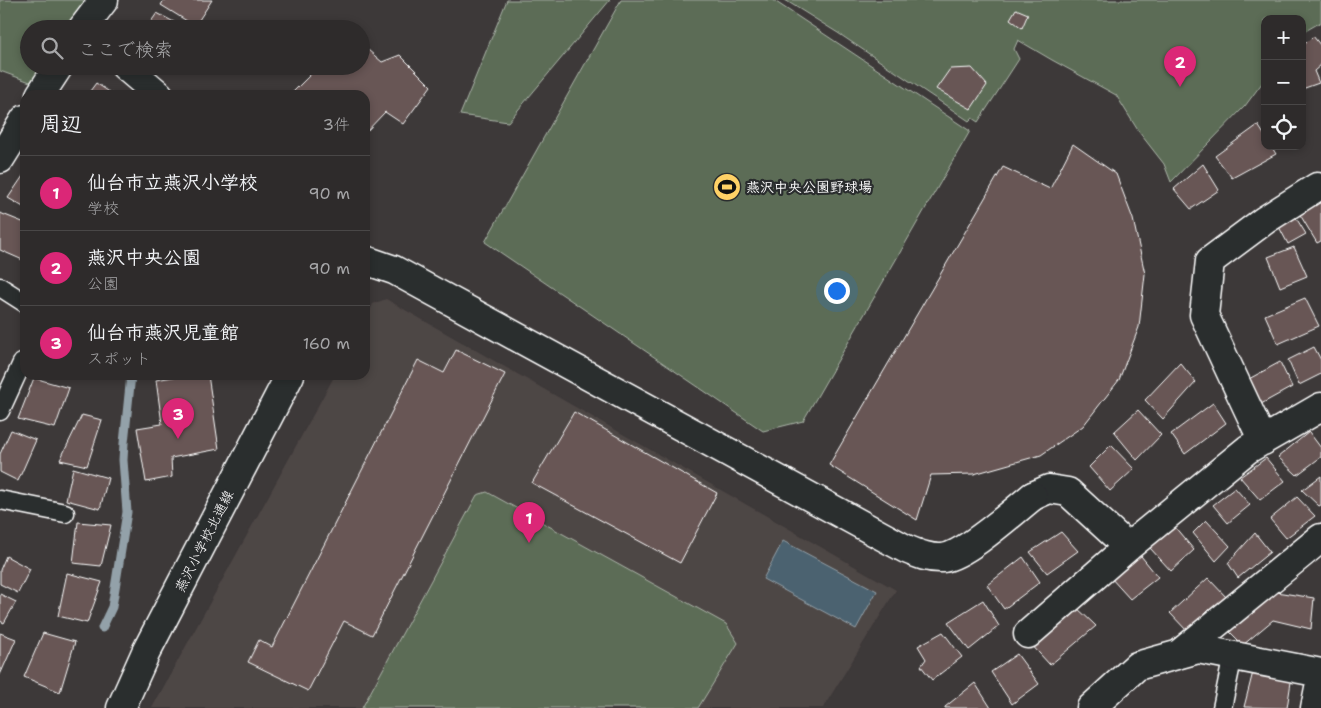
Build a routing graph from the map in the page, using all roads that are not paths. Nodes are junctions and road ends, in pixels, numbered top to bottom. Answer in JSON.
{"nodes":[{"id":1,"x":104,"y":0,"type":"edge"},
{"id":2,"x":89,"y":20,"type":"edge"},
{"id":3,"x":53,"y":75,"type":"edge"},
{"id":4,"x":136,"y":75,"type":"edge"},
{"id":5,"x":43,"y":90,"type":"edge"},
{"id":6,"x":153,"y":90,"type":"edge"},
{"id":7,"x":20,"y":127,"type":"edge"},
{"id":8,"x":0,"y":159,"type":"edge"},
{"id":9,"x":1316,"y":187,"type":"dead end"},
{"id":10,"x":370,"y":262,"type":"edge"},
{"id":11,"x":0,"y":288,"type":"edge"},
{"id":12,"x":20,"y":300,"type":"edge"},
{"id":13,"x":20,"y":367,"type":"edge"},
{"id":14,"x":287,"y":380,"type":"edge"},
{"id":15,"x":1321,"y":407,"type":"edge"},
{"id":16,"x":0,"y":411,"type":"edge"},
{"id":17,"x":1263,"y":441,"type":"junction"},
{"id":18,"x":0,"y":500,"type":"edge"},
{"id":19,"x":65,"y":513,"type":"dead end"},
{"id":20,"x":1321,"y":538,"type":"edge"},
{"id":21,"x":1128,"y":547,"type":"junction"},
{"id":22,"x":1028,"y":634,"type":"dead end"},
{"id":23,"x":1178,"y":654,"type":"junction"},
{"id":24,"x":1233,"y":656,"type":"junction"},
{"id":25,"x":1321,"y":673,"type":"edge"},
{"id":26,"x":1321,"y":678,"type":"edge"},
{"id":27,"x":121,"y":708,"type":"edge"},
{"id":28,"x":1091,"y":708,"type":"edge"},
{"id":29,"x":1222,"y":708,"type":"edge"},
{"id":30,"x":1315,"y":708,"type":"edge"}],
"edges":[{"from":1,"to":2,"type":"street"},
{"from":3,"to":5,"type":"street"},
{"from":4,"to":6,"type":"street"},
{"from":7,"to":8,"type":"street"},
{"from":9,"to":17,"type":"street"},
{"from":10,"to":21,"type":"street"},
{"from":11,"to":12,"type":"lane"},
{"from":13,"to":16,"type":"lane"},
{"from":14,"to":27,"type":"street","name":"燕沢小学校北通線"},
{"from":15,"to":17,"type":"street"},
{"from":17,"to":21,"type":"street"},
{"from":18,"to":19,"type":"lane"},
{"from":20,"to":23,"type":"street"},
{"from":21,"to":22,"type":"street"},
{"from":23,"to":24,"type":"street"},
{"from":23,"to":28,"type":"street"},
{"from":24,"to":25,"type":"street"},
{"from":24,"to":29,"type":"lane"},
{"from":26,"to":30,"type":"street"}]}
